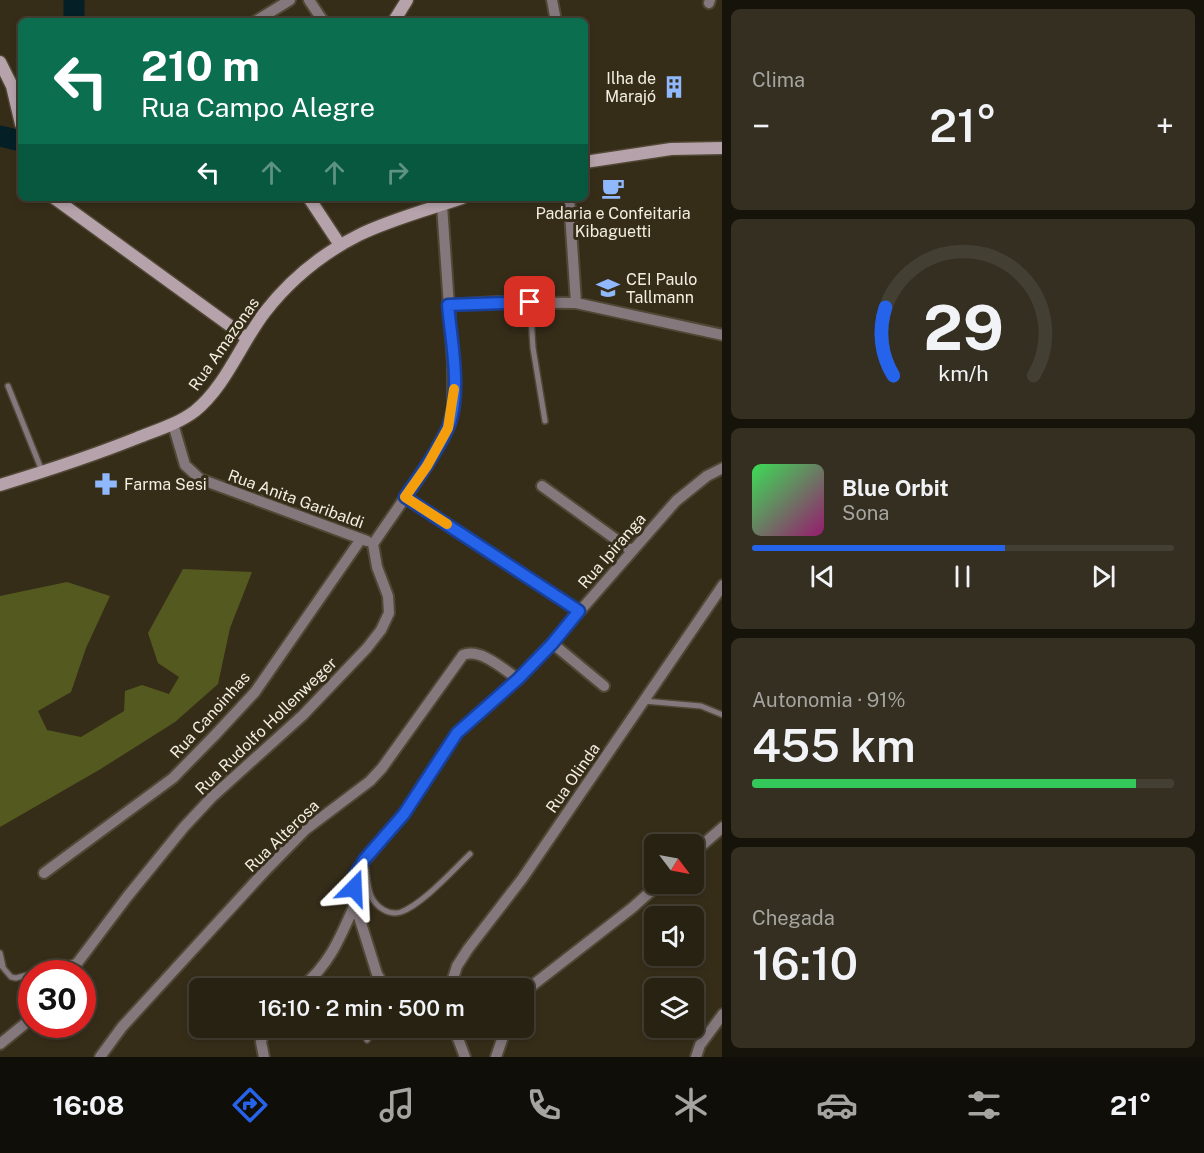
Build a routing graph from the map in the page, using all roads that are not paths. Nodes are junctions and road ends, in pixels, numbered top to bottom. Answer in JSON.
{"nodes":[{"id":1,"x":290,"y":0,"type":"edge"},
{"id":2,"x":309,"y":0,"type":"edge"},
{"id":3,"x":407,"y":0,"type":"edge"},
{"id":4,"x":552,"y":0,"type":"edge"},
{"id":5,"x":261,"y":18,"type":"edge"},
{"id":6,"x":321,"y":18,"type":"edge"},
{"id":7,"x":395,"y":18,"type":"edge"},
{"id":8,"x":555,"y":18,"type":"edge"},
{"id":9,"x":0,"y":62,"type":"edge"},
{"id":10,"x":18,"y":112,"type":"edge"},
{"id":11,"x":722,"y":148,"type":"edge"},
{"id":12,"x":588,"y":162,"type":"edge"},
{"id":13,"x":58,"y":201,"type":"edge"},
{"id":14,"x":311,"y":201,"type":"edge"},
{"id":15,"x":453,"y":201,"type":"edge"},
{"id":16,"x":569,"y":201,"type":"edge"},
{"id":17,"x":442,"y":205,"type":"junction"},
{"id":18,"x":340,"y":245,"type":"junction"},
{"id":19,"x":530,"y":302,"type":"junction"},
{"id":20,"x":576,"y":303,"type":"junction"},
{"id":21,"x":448,"y":305,"type":"junction"},
{"id":22,"x":722,"y":335,"type":"edge"},
{"id":23,"x":248,"y":338,"type":"junction"},
{"id":24,"x":8,"y":386,"type":"dead end"},
{"id":25,"x":545,"y":422,"type":"dead end"},
{"id":26,"x":173,"y":424,"type":"junction"},
{"id":27,"x":722,"y":469,"type":"edge"},
{"id":28,"x":43,"y":472,"type":"junction"},
{"id":29,"x":0,"y":485,"type":"edge"},
{"id":30,"x":542,"y":486,"type":"dead end"},
{"id":31,"x":405,"y":497,"type":"junction"},
{"id":32,"x":361,"y":539,"type":"junction"},
{"id":33,"x":373,"y":544,"type":"junction"},
{"id":34,"x":632,"y":551,"type":"junction"},
{"id":35,"x":722,"y":586,"type":"edge"},
{"id":36,"x":579,"y":611,"type":"junction"},
{"id":37,"x":552,"y":644,"type":"junction"},
{"id":38,"x":518,"y":679,"type":"junction"},
{"id":39,"x":604,"y":686,"type":"dead end"},
{"id":40,"x":644,"y":701,"type":"junction"},
{"id":41,"x":722,"y":715,"type":"edge"},
{"id":42,"x":722,"y":828,"type":"edge"},
{"id":43,"x":704,"y":843,"type":"edge"},
{"id":44,"x":470,"y":854,"type":"dead end"},
{"id":45,"x":364,"y":860,"type":"junction"},
{"id":46,"x":44,"y":873,"type":"dead end"},
{"id":47,"x":648,"y":894,"type":"edge"},
{"id":48,"x":355,"y":904,"type":"junction"},
{"id":49,"x":0,"y":952,"type":"edge"},
{"id":50,"x":80,"y":960,"type":"edge"},
{"id":51,"x":2,"y":965,"type":"edge"},
{"id":52,"x":18,"y":977,"type":"edge"},
{"id":53,"x":313,"y":978,"type":"edge"},
{"id":54,"x":379,"y":978,"type":"edge"},
{"id":55,"x":453,"y":978,"type":"edge"},
{"id":56,"x":534,"y":984,"type":"edge"},
{"id":57,"x":722,"y":1015,"type":"edge"},
{"id":58,"x":18,"y":1029,"type":"edge"},
{"id":59,"x":262,"y":1038,"type":"edge"},
{"id":60,"x":458,"y":1038,"type":"edge"},
{"id":61,"x":503,"y":1038,"type":"edge"},
{"id":62,"x":0,"y":1044,"type":"edge"},
{"id":63,"x":100,"y":1057,"type":"edge"},
{"id":64,"x":264,"y":1057,"type":"edge"},
{"id":65,"x":465,"y":1057,"type":"edge"},
{"id":66,"x":496,"y":1057,"type":"edge"},
{"id":67,"x":696,"y":1057,"type":"edge"}],
"edges":[{"from":1,"to":5,"type":"street"},
{"from":2,"to":6,"type":"street"},
{"from":3,"to":7,"type":"main road"},
{"from":4,"to":8,"type":"street"},
{"from":9,"to":10,"type":"main road"},
{"from":11,"to":12,"type":"main road"},
{"from":13,"to":23,"type":"main road"},
{"from":14,"to":18,"type":"main road"},
{"from":15,"to":17,"type":"main road","name":"Rua Amazonas"},
{"from":16,"to":20,"type":"street"},
{"from":17,"to":18,"type":"main road","name":"Rua Amazonas"},
{"from":17,"to":21,"type":"street"},
{"from":18,"to":23,"type":"main road","name":"Rua Amazonas"},
{"from":19,"to":20,"type":"street"},
{"from":19,"to":21,"type":"street"},
{"from":19,"to":25,"type":"lane"},
{"from":20,"to":22,"type":"street"},
{"from":21,"to":31,"type":"street"},
{"from":23,"to":26,"type":"main road","name":"Rua Amazonas"},
{"from":24,"to":28,"type":"lane"},
{"from":26,"to":28,"type":"main road","name":"Rua Amazonas"},
{"from":26,"to":32,"type":"street","name":"Rua Anita Garibaldi"},
{"from":27,"to":34,"type":"street","name":"Rua Ipiranga"},
{"from":28,"to":29,"type":"main road","name":"Rua Amazonas"},
{"from":30,"to":34,"type":"street"},
{"from":31,"to":33,"type":"street"},
{"from":31,"to":36,"type":"street"},
{"from":32,"to":33,"type":"street","name":"Rua Anita Garibaldi"},
{"from":32,"to":46,"type":"street","name":"Rua Canoinhas"},
{"from":33,"to":50,"type":"street","name":"Rua Rudolfo Hollenweger"},
{"from":34,"to":36,"type":"street","name":"Rua Ipiranga"},
{"from":35,"to":40,"type":"street","name":"Rua Olinda"},
{"from":36,"to":37,"type":"street","name":"Rua Ipiranga"},
{"from":37,"to":38,"type":"street","name":"Rua Ipiranga"},
{"from":37,"to":39,"type":"street"},
{"from":38,"to":45,"type":"street","name":"Rua Ipiranga"},
{"from":38,"to":63,"type":"street","name":"Rua Alterosa"},
{"from":40,"to":41,"type":"lane"},
{"from":40,"to":55,"type":"street","name":"Rua Olinda"},
{"from":42,"to":43,"type":"street"},
{"from":44,"to":45,"type":"lane"},
{"from":45,"to":48,"type":"street","name":"Rua Ipiranga"},
{"from":47,"to":56,"type":"street"},
{"from":48,"to":53,"type":"street"},
{"from":48,"to":54,"type":"street","name":"Rua Ipiranga"},
{"from":49,"to":51,"type":"lane"},
{"from":51,"to":52,"type":"lane"},
{"from":57,"to":67,"type":"street"},
{"from":58,"to":62,"type":"street"},
{"from":59,"to":64,"type":"street"},
{"from":60,"to":65,"type":"street"},
{"from":61,"to":66,"type":"street"}]}
